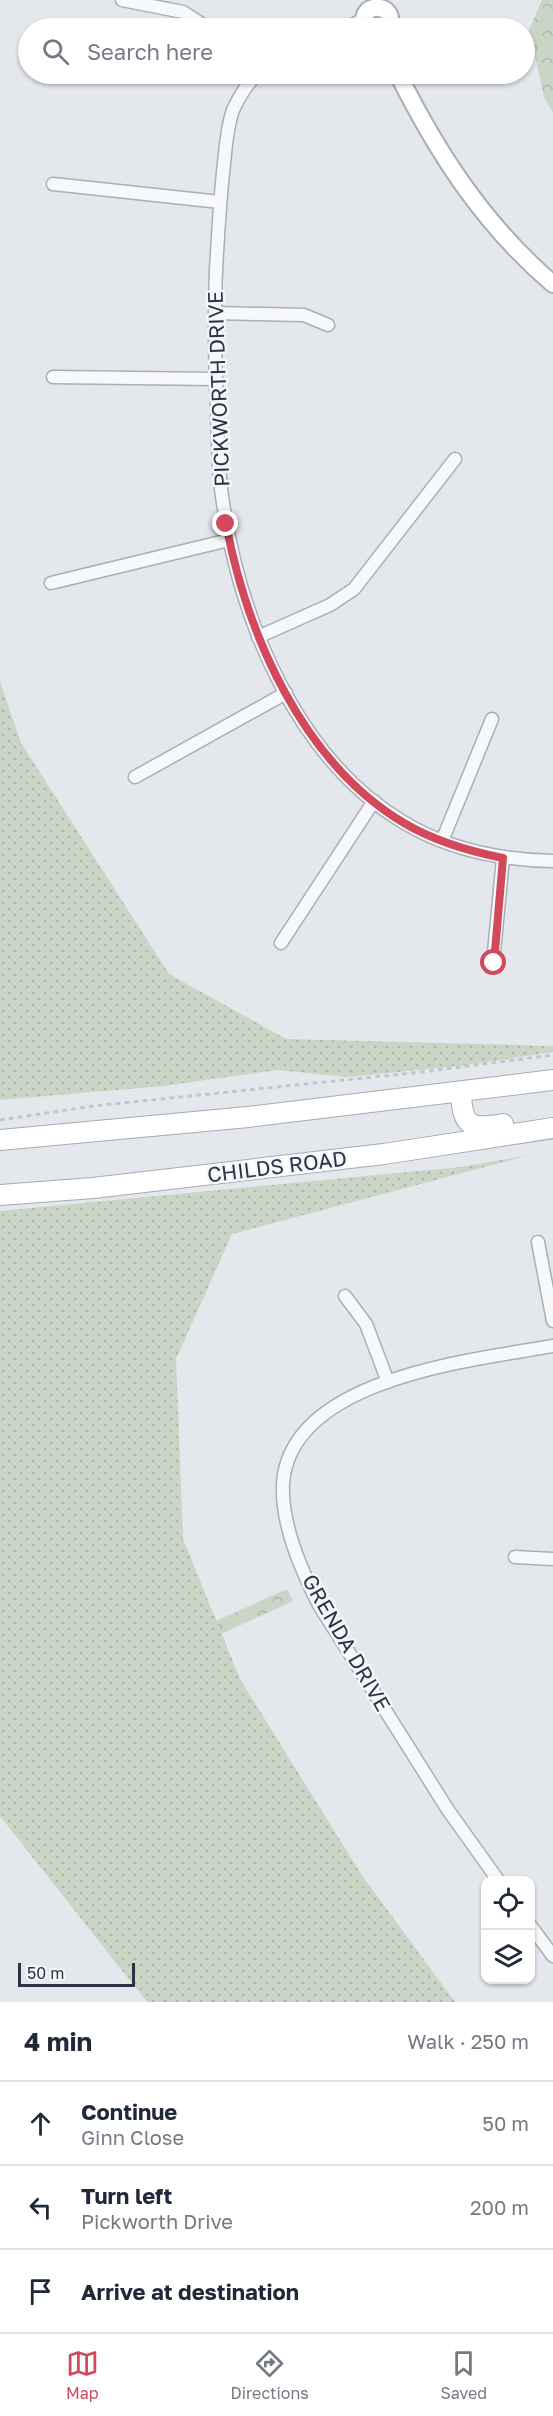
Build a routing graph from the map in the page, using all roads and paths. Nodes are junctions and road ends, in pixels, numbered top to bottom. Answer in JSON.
{"nodes":[{"id":1,"x":122,"y":0,"type":"edge"},
{"id":2,"x":370,"y":11,"type":"edge"},
{"id":3,"x":192,"y":18,"type":"edge"},
{"id":4,"x":389,"y":18,"type":"edge"},
{"id":5,"x":247,"y":84,"type":"edge"},
{"id":6,"x":404,"y":84,"type":"edge"},
{"id":7,"x":53,"y":184,"type":"dead end"},
{"id":8,"x":220,"y":202,"type":"junction"},
{"id":9,"x":552,"y":280,"type":"edge"},
{"id":10,"x":215,"y":313,"type":"junction"},
{"id":11,"x":328,"y":325,"type":"dead end"},
{"id":12,"x":53,"y":377,"type":"dead end"},
{"id":13,"x":216,"y":379,"type":"junction"},
{"id":14,"x":455,"y":459,"type":"dead end"},
{"id":15,"x":229,"y":540,"type":"junction"},
{"id":16,"x":51,"y":583,"type":"dead end"},
{"id":17,"x":258,"y":637,"type":"junction"},
{"id":18,"x":286,"y":693,"type":"junction"},
{"id":19,"x":492,"y":719,"type":"dead end"},
{"id":20,"x":135,"y":777,"type":"dead end"},
{"id":21,"x":374,"y":801,"type":"junction"},
{"id":22,"x":442,"y":841,"type":"junction"},
{"id":23,"x":503,"y":858,"type":"junction"},
{"id":24,"x":553,"y":861,"type":"edge"},
{"id":25,"x":281,"y":943,"type":"dead end"},
{"id":26,"x":494,"y":963,"type":"dead end"},
{"id":27,"x":553,"y":1054,"type":"edge"},
{"id":28,"x":553,"y":1080,"type":"edge"},
{"id":29,"x":461,"y":1092,"type":"junction"},
{"id":30,"x":553,"y":1117,"type":"edge"},
{"id":31,"x":0,"y":1120,"type":"edge"},
{"id":32,"x":553,"y":1128,"type":"edge"},
{"id":33,"x":0,"y":1140,"type":"edge"},
{"id":34,"x":0,"y":1196,"type":"edge"},
{"id":35,"x":538,"y":1242,"type":"dead end"},
{"id":36,"x":345,"y":1296,"type":"dead end"},
{"id":37,"x":553,"y":1321,"type":"edge"},
{"id":38,"x":553,"y":1346,"type":"edge"},
{"id":39,"x":388,"y":1382,"type":"junction"},
{"id":40,"x":515,"y":1557,"type":"dead end"},
{"id":41,"x":553,"y":1559,"type":"edge"},
{"id":42,"x":494,"y":1876,"type":"edge"},
{"id":43,"x":535,"y":1930,"type":"edge"},
{"id":44,"x":553,"y":1956,"type":"edge"}],
"edges":[{"from":1,"to":3,"type":"street"},
{"from":2,"to":4,"type":"street"},
{"from":5,"to":8,"type":"street","name":"PICKWORTH DRIVE"},
{"from":6,"to":9,"type":"street"},
{"from":7,"to":8,"type":"street"},
{"from":8,"to":10,"type":"street","name":"PICKWORTH DRIVE"},
{"from":10,"to":11,"type":"street"},
{"from":10,"to":13,"type":"street","name":"PICKWORTH DRIVE"},
{"from":12,"to":13,"type":"street"},
{"from":13,"to":15,"type":"street","name":"PICKWORTH DRIVE"},
{"from":14,"to":17,"type":"street"},
{"from":15,"to":16,"type":"street"},
{"from":15,"to":17,"type":"street","name":"PICKWORTH DRIVE"},
{"from":17,"to":18,"type":"street","name":"PICKWORTH DRIVE"},
{"from":18,"to":20,"type":"street"},
{"from":18,"to":21,"type":"street","name":"PICKWORTH DRIVE"},
{"from":19,"to":22,"type":"street"},
{"from":21,"to":22,"type":"street","name":"PICKWORTH DRIVE"},
{"from":21,"to":25,"type":"street"},
{"from":22,"to":23,"type":"street","name":"PICKWORTH DRIVE"},
{"from":23,"to":24,"type":"street","name":"PICKWORTH DRIVE"},
{"from":23,"to":26,"type":"street"},
{"from":27,"to":31,"type":"path"},
{"from":28,"to":29,"type":"main road"},
{"from":29,"to":30,"type":"main road"},
{"from":29,"to":33,"type":"main road"},
{"from":32,"to":34,"type":"main road","name":"CHILDS ROAD"},
{"from":35,"to":37,"type":"street"},
{"from":36,"to":39,"type":"street"},
{"from":38,"to":39,"type":"street","name":"GRENDA DRIVE"},
{"from":39,"to":42,"type":"street","name":"GRENDA DRIVE"},
{"from":40,"to":41,"type":"street"},
{"from":43,"to":44,"type":"street"}]}
